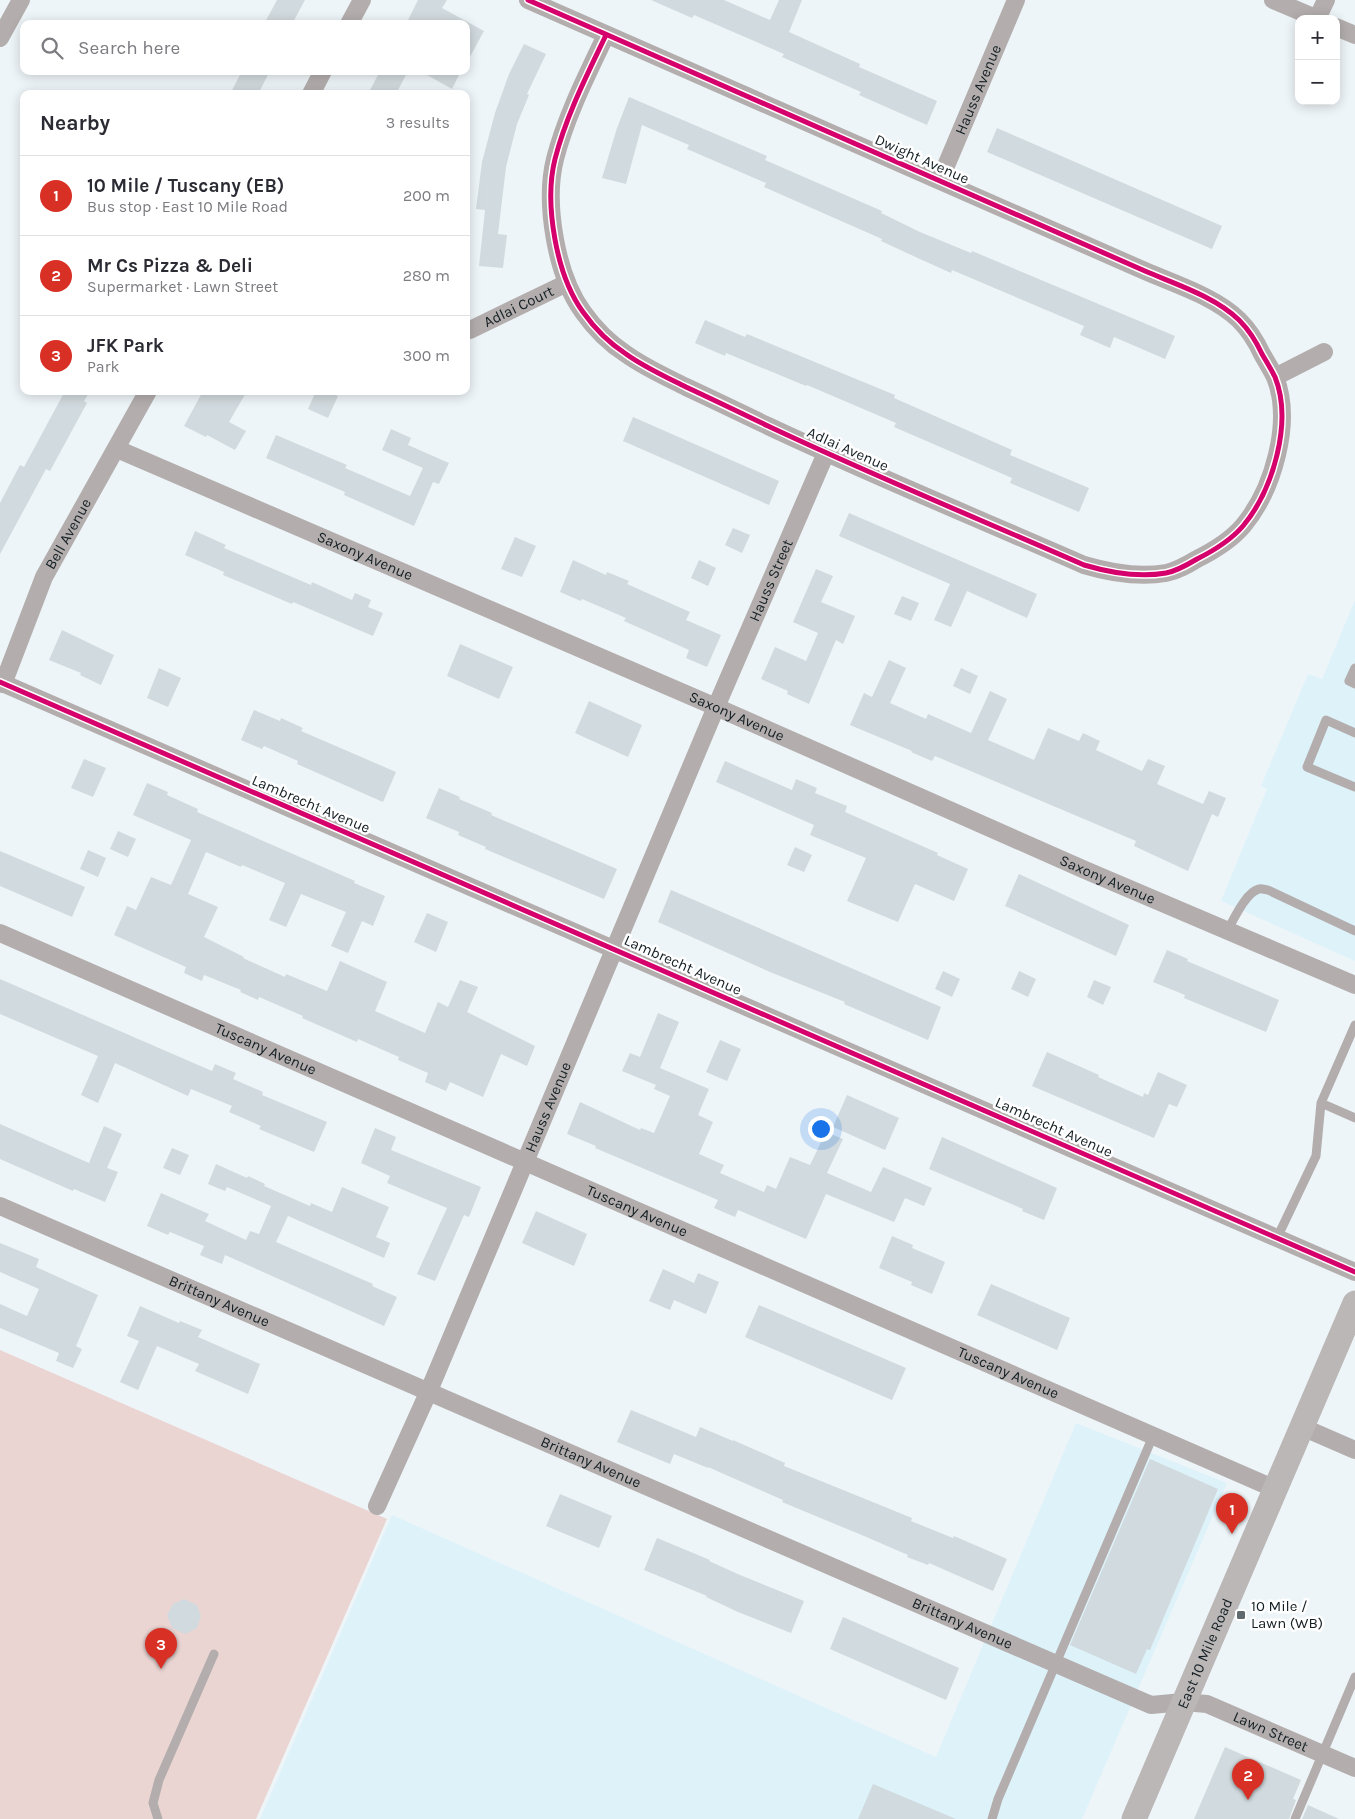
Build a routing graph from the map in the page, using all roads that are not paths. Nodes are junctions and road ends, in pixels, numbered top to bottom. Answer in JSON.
{"nodes":[{"id":1,"x":21,"y":0,"type":"edge"},
{"id":2,"x":362,"y":0,"type":"edge"},
{"id":3,"x":528,"y":0,"type":"edge"},
{"id":4,"x":1016,"y":0,"type":"edge"},
{"id":5,"x":1274,"y":0,"type":"edge"},
{"id":6,"x":1326,"y":0,"type":"edge"},
{"id":7,"x":1309,"y":15,"type":"edge"},
{"id":8,"x":1320,"y":15,"type":"edge"},
{"id":9,"x":351,"y":20,"type":"edge"},
{"id":10,"x":1340,"y":29,"type":"edge"},
{"id":11,"x":606,"y":35,"type":"junction"},
{"id":12,"x":1355,"y":35,"type":"edge"},
{"id":13,"x":0,"y":38,"type":"edge"},
{"id":14,"x":321,"y":75,"type":"edge"},
{"id":15,"x":313,"y":90,"type":"edge"},
{"id":16,"x":940,"y":180,"type":"junction"},
{"id":17,"x":567,"y":283,"type":"junction"},
{"id":18,"x":470,"y":330,"type":"dead end"},
{"id":19,"x":1324,"y":352,"type":"dead end"},
{"id":20,"x":1275,"y":378,"type":"junction"},
{"id":21,"x":146,"y":395,"type":"edge"},
{"id":22,"x":117,"y":449,"type":"junction"},
{"id":23,"x":826,"y":454,"type":"junction"},
{"id":24,"x":1355,"y":668,"type":"edge"},
{"id":25,"x":2,"y":683,"type":"edge"},
{"id":26,"x":1355,"y":684,"type":"edge"},
{"id":27,"x":716,"y":706,"type":"junction"},
{"id":28,"x":1355,"y":733,"type":"edge"},
{"id":29,"x":1355,"y":787,"type":"edge"},
{"id":30,"x":1228,"y":931,"type":"junction"},
{"id":31,"x":1355,"y":931,"type":"edge"},
{"id":32,"x":0,"y":933,"type":"edge"},
{"id":33,"x":614,"y":949,"type":"junction"},
{"id":34,"x":1355,"y":984,"type":"edge"},
{"id":35,"x":1355,"y":1025,"type":"edge"},
{"id":36,"x":1321,"y":1103,"type":"junction"},
{"id":37,"x":1355,"y":1118,"type":"edge"},
{"id":38,"x":523,"y":1162,"type":"junction"},
{"id":39,"x":0,"y":1206,"type":"edge"},
{"id":40,"x":1277,"y":1238,"type":"junction"},
{"id":41,"x":1355,"y":1272,"type":"edge"},
{"id":42,"x":1355,"y":1302,"type":"edge"},
{"id":43,"x":428,"y":1393,"type":"junction"},
{"id":44,"x":1302,"y":1427,"type":"junction"},
{"id":45,"x":1153,"y":1436,"type":"junction"},
{"id":46,"x":1355,"y":1450,"type":"edge"},
{"id":47,"x":1275,"y":1489,"type":"junction"},
{"id":48,"x":377,"y":1506,"type":"dead end"},
{"id":49,"x":214,"y":1654,"type":"dead end"},
{"id":50,"x":1056,"y":1664,"type":"junction"},
{"id":51,"x":1355,"y":1677,"type":"edge"},
{"id":52,"x":1183,"y":1702,"type":"junction"},
{"id":53,"x":1323,"y":1754,"type":"junction"},
{"id":54,"x":1355,"y":1768,"type":"edge"},
{"id":55,"x":158,"y":1819,"type":"edge"},
{"id":56,"x":992,"y":1819,"type":"edge"},
{"id":57,"x":1134,"y":1819,"type":"edge"},
{"id":58,"x":1295,"y":1819,"type":"edge"}],
"edges":[{"from":1,"to":13,"type":"street"},
{"from":2,"to":9,"type":"street"},
{"from":3,"to":11,"type":"street","name":"Dwight Avenue"},
{"from":4,"to":16,"type":"street","name":"Hauss Avenue"},
{"from":5,"to":7,"type":"street"},
{"from":6,"to":8,"type":"street"},
{"from":10,"to":12,"type":"street"},
{"from":11,"to":16,"type":"street","name":"Dwight Avenue"},
{"from":11,"to":17,"type":"street","name":"Adlai Avenue"},
{"from":14,"to":15,"type":"street"},
{"from":16,"to":20,"type":"street","name":"Dwight Avenue"},
{"from":17,"to":18,"type":"street","name":"Adlai Court"},
{"from":17,"to":23,"type":"street","name":"Adlai Avenue"},
{"from":19,"to":20,"type":"street"},
{"from":20,"to":23,"type":"street","name":"Adlai Avenue"},
{"from":21,"to":22,"type":"street","name":"Bell Avenue"},
{"from":22,"to":25,"type":"street","name":"Bell Avenue"},
{"from":22,"to":27,"type":"street","name":"Saxony Avenue"},
{"from":23,"to":27,"type":"street","name":"Hauss Street"},
{"from":24,"to":26,"type":"lane"},
{"from":25,"to":33,"type":"street","name":"Lambrecht Avenue"},
{"from":27,"to":30,"type":"street","name":"Saxony Avenue"},
{"from":27,"to":33,"type":"street","name":"Hauss Avenue"},
{"from":28,"to":29,"type":"lane"},
{"from":30,"to":31,"type":"lane"},
{"from":30,"to":34,"type":"street","name":"Saxony Avenue"},
{"from":32,"to":38,"type":"street","name":"Tuscany Avenue"},
{"from":33,"to":38,"type":"street","name":"Hauss Avenue"},
{"from":33,"to":40,"type":"street","name":"Lambrecht Avenue"},
{"from":35,"to":36,"type":"lane"},
{"from":36,"to":37,"type":"lane"},
{"from":36,"to":40,"type":"lane"},
{"from":38,"to":43,"type":"street","name":"Hauss Avenue"},
{"from":38,"to":45,"type":"street","name":"Tuscany Avenue"},
{"from":39,"to":43,"type":"street","name":"Brittany Avenue"},
{"from":40,"to":41,"type":"street","name":"Lambrecht Avenue"},
{"from":42,"to":44,"type":"main road"},
{"from":43,"to":48,"type":"street","name":"Hauss Avenue"},
{"from":43,"to":50,"type":"street","name":"Brittany Avenue"},
{"from":44,"to":46,"type":"street"},
{"from":44,"to":47,"type":"main road","name":"East 10 Mile Road"},
{"from":45,"to":47,"type":"street","name":"Tuscany Avenue"},
{"from":45,"to":50,"type":"lane"},
{"from":47,"to":52,"type":"main road","name":"East 10 Mile Road"},
{"from":49,"to":55,"type":"lane"},
{"from":50,"to":52,"type":"street","name":"Brittany Avenue"},
{"from":50,"to":56,"type":"lane"},
{"from":51,"to":53,"type":"lane"},
{"from":52,"to":53,"type":"street","name":"Lawn Street"},
{"from":52,"to":57,"type":"main road","name":"East 10 Mile Road"},
{"from":53,"to":54,"type":"street","name":"Lawn Street"},
{"from":53,"to":58,"type":"lane"}]}
